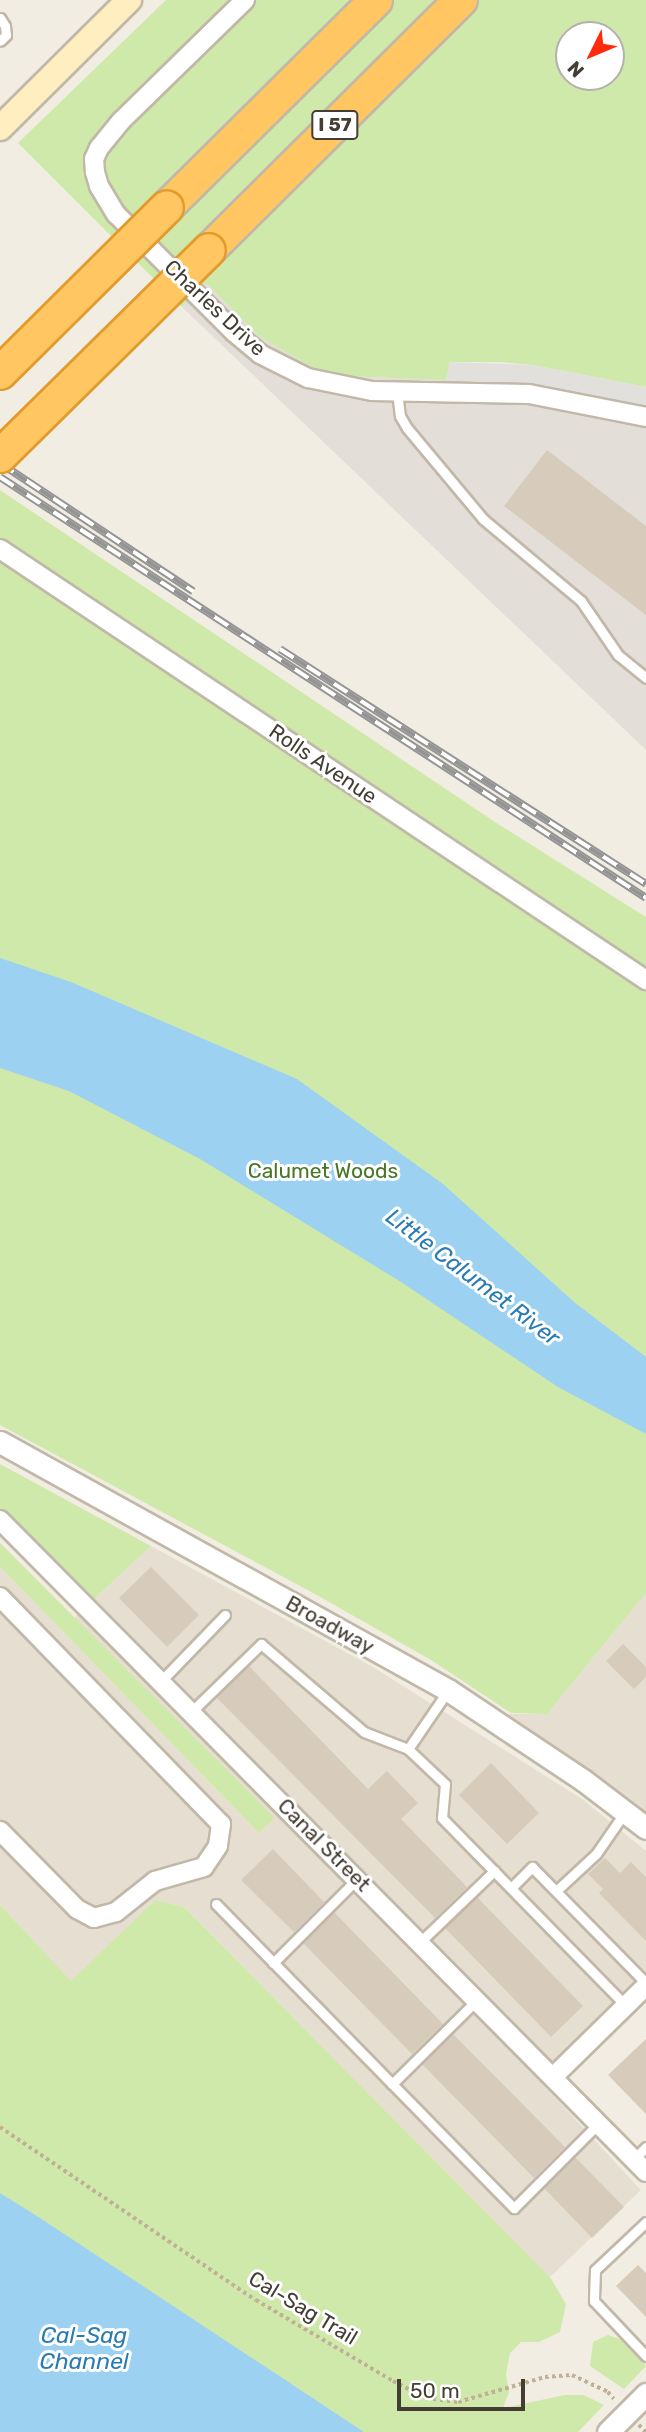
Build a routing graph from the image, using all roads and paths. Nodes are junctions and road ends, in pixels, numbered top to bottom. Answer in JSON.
{"nodes":[{"id":1,"x":129,"y":0,"type":"edge"},
{"id":2,"x":245,"y":0,"type":"edge"},
{"id":3,"x":376,"y":0,"type":"edge"},
{"id":4,"x":461,"y":0,"type":"edge"},
{"id":5,"x":0,"y":18,"type":"edge"},
{"id":6,"x":0,"y":41,"type":"edge"},
{"id":7,"x":0,"y":128,"type":"edge"},
{"id":8,"x":0,"y":373,"type":"edge"},
{"id":9,"x":397,"y":392,"type":"junction"},
{"id":10,"x":646,"y":416,"type":"edge"},
{"id":11,"x":0,"y":456,"type":"edge"},
{"id":12,"x":0,"y":548,"type":"edge"},
{"id":13,"x":646,"y":678,"type":"edge"},
{"id":14,"x":646,"y":979,"type":"edge"},
{"id":15,"x":0,"y":1442,"type":"edge"},
{"id":16,"x":0,"y":1520,"type":"edge"},
{"id":17,"x":0,"y":1597,"type":"edge"},
{"id":18,"x":225,"y":1615,"type":"dead end"},
{"id":19,"x":160,"y":1681,"type":"junction"},
{"id":20,"x":449,"y":1690,"type":"junction"},
{"id":21,"x":191,"y":1712,"type":"junction"},
{"id":22,"x":408,"y":1749,"type":"junction"},
{"id":23,"x":625,"y":1812,"type":"junction"},
{"id":24,"x":646,"y":1828,"type":"edge"},
{"id":25,"x":0,"y":1831,"type":"edge"},
{"id":26,"x":494,"y":1871,"type":"junction"},
{"id":27,"x":357,"y":1879,"type":"junction"},
{"id":28,"x":511,"y":1888,"type":"junction"},
{"id":29,"x":556,"y":1891,"type":"junction"},
{"id":30,"x":216,"y":1904,"type":"dead end"},
{"id":31,"x":419,"y":1942,"type":"junction"},
{"id":32,"x":273,"y":1963,"type":"junction"},
{"id":33,"x":646,"y":1985,"type":"edge"},
{"id":34,"x":477,"y":2000,"type":"junction"},
{"id":35,"x":626,"y":2006,"type":"junction"},
{"id":36,"x":553,"y":2077,"type":"junction"},
{"id":37,"x":393,"y":2084,"type":"junction"},
{"id":38,"x":599,"y":2123,"type":"junction"},
{"id":39,"x":0,"y":2127,"type":"edge"},
{"id":40,"x":642,"y":2160,"type":"edge"},
{"id":41,"x":646,"y":2222,"type":"edge"},
{"id":42,"x":646,"y":2356,"type":"edge"},
{"id":43,"x":646,"y":2393,"type":"edge"},
{"id":44,"x":616,"y":2401,"type":"dead end"},
{"id":45,"x":641,"y":2426,"type":"dead end"},
{"id":46,"x":608,"y":2432,"type":"edge"},
{"id":47,"x":646,"y":2432,"type":"edge"}],
"edges":[{"from":1,"to":7,"type":"main road"},
{"from":2,"to":9,"type":"street","name":"Charles Drive"},
{"from":3,"to":8,"type":"highway","bridge":true},
{"from":4,"to":11,"type":"highway","number":"I 57","bridge":true},
{"from":5,"to":6,"type":"lane"},
{"from":9,"to":10,"type":"street","name":"Charles Drive"},
{"from":9,"to":13,"type":"lane"},
{"from":12,"to":14,"type":"street","name":"Rolls Avenue"},
{"from":15,"to":20,"type":"street","name":"Broadway"},
{"from":16,"to":19,"type":"street","name":"Canal Street"},
{"from":17,"to":25,"type":"street"},
{"from":18,"to":19,"type":"lane"},
{"from":19,"to":21,"type":"street","name":"Canal Street"},
{"from":20,"to":22,"type":"lane"},
{"from":20,"to":23,"type":"street","name":"Broadway"},
{"from":21,"to":22,"type":"lane"},
{"from":21,"to":27,"type":"street","name":"Canal Street"},
{"from":22,"to":26,"type":"lane"},
{"from":23,"to":24,"type":"street","name":"Broadway"},
{"from":23,"to":29,"type":"lane"},
{"from":26,"to":28,"type":"lane"},
{"from":26,"to":31,"type":"lane"},
{"from":27,"to":31,"type":"street","name":"Canal Street"},
{"from":27,"to":32,"type":"lane"},
{"from":28,"to":29,"type":"lane"},
{"from":28,"to":35,"type":"lane"},
{"from":29,"to":33,"type":"lane"},
{"from":30,"to":32,"type":"lane"},
{"from":31,"to":34,"type":"street","name":"Canal Street"},
{"from":32,"to":37,"type":"lane"},
{"from":33,"to":35,"type":"street"},
{"from":34,"to":36,"type":"street","name":"Canal Street"},
{"from":34,"to":37,"type":"lane"},
{"from":35,"to":36,"type":"street"},
{"from":36,"to":38,"type":"street","name":"Canal Street"},
{"from":37,"to":38,"type":"lane"},
{"from":38,"to":40,"type":"street","name":"Canal Street"},
{"from":39,"to":44,"type":"path","name":"Cal-Sag Trail"},
{"from":41,"to":42,"type":"lane"},
{"from":43,"to":46,"type":"street"},
{"from":45,"to":47,"type":"path"}]}
